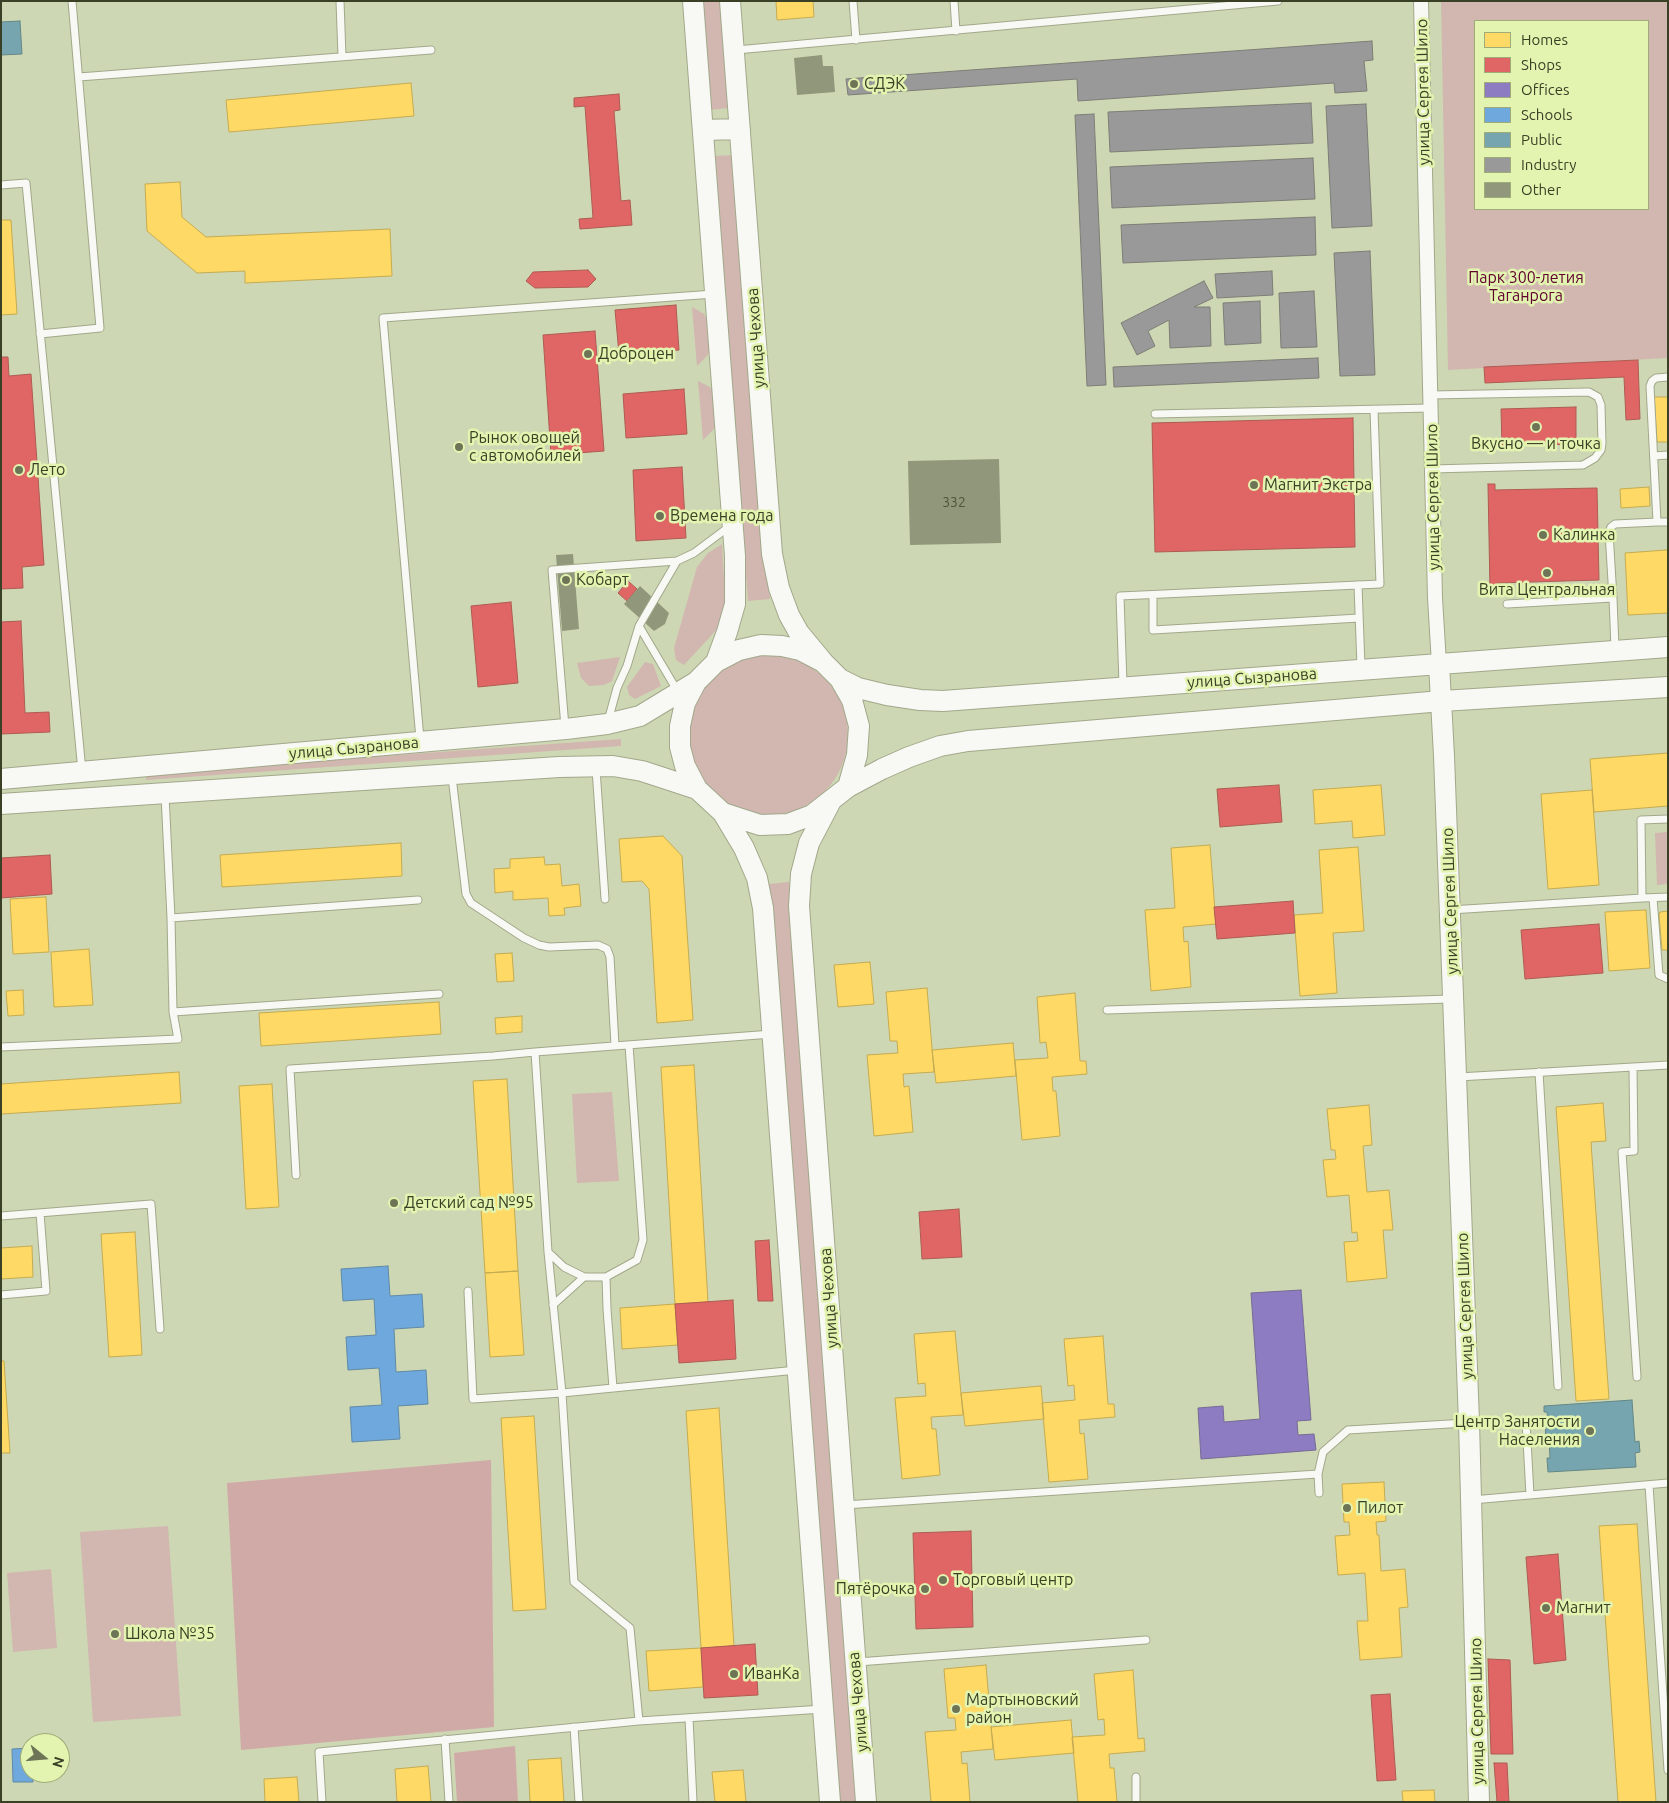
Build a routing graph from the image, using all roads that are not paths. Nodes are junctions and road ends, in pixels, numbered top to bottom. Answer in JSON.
{"nodes":[{"id":1,"x":72,"y":1,"type":"edge"},
{"id":2,"x":340,"y":1,"type":"edge"},
{"id":3,"x":693,"y":1,"type":"edge"},
{"id":4,"x":730,"y":1,"type":"edge"},
{"id":5,"x":853,"y":1,"type":"edge"},
{"id":6,"x":954,"y":1,"type":"edge"},
{"id":7,"x":1278,"y":1,"type":"edge"},
{"id":8,"x":1421,"y":1,"type":"edge"},
{"id":9,"x":1199,"y":5,"type":"edge"},
{"id":10,"x":956,"y":30,"type":"junction"},
{"id":11,"x":856,"y":40,"type":"junction"},
{"id":12,"x":431,"y":50,"type":"dead end"},
{"id":13,"x":734,"y":50,"type":"junction"},
{"id":14,"x":342,"y":56,"type":"junction"},
{"id":15,"x":79,"y":77,"type":"junction"},
{"id":16,"x":740,"y":129,"type":"junction"},
{"id":17,"x":703,"y":130,"type":"junction"},
{"id":18,"x":1,"y":185,"type":"edge"},
{"id":19,"x":716,"y":294,"type":"junction"},
{"id":20,"x":40,"y":334,"type":"junction"},
{"id":21,"x":1668,"y":377,"type":"edge"},
{"id":22,"x":1431,"y":402,"type":"junction"},
{"id":23,"x":1374,"y":410,"type":"junction"},
{"id":24,"x":1155,"y":414,"type":"dead end"},
{"id":25,"x":1668,"y":455,"type":"edge"},
{"id":26,"x":1654,"y":456,"type":"junction"},
{"id":27,"x":1432,"y":469,"type":"junction"},
{"id":28,"x":1657,"y":522,"type":"junction"},
{"id":29,"x":1668,"y":522,"type":"edge"},
{"id":30,"x":733,"y":524,"type":"junction"},
{"id":31,"x":677,"y":561,"type":"junction"},
{"id":32,"x":1358,"y":585,"type":"junction"},
{"id":33,"x":1153,"y":595,"type":"junction"},
{"id":34,"x":1613,"y":598,"type":"junction"},
{"id":35,"x":1507,"y":604,"type":"dead end"},
{"id":36,"x":1359,"y":618,"type":"junction"},
{"id":37,"x":639,"y":626,"type":"junction"},
{"id":38,"x":1668,"y":647,"type":"edge"},
{"id":39,"x":1616,"y":651,"type":"junction"},
{"id":40,"x":716,"y":662,"type":"junction"},
{"id":41,"x":823,"y":662,"type":"junction"},
{"id":42,"x":1439,"y":664,"type":"junction"},
{"id":43,"x":1361,"y":670,"type":"junction"},
{"id":44,"x":840,"y":679,"type":"junction"},
{"id":45,"x":696,"y":682,"type":"junction"},
{"id":46,"x":1668,"y":687,"type":"edge"},
{"id":47,"x":1123,"y":688,"type":"junction"},
{"id":48,"x":678,"y":693,"type":"junction"},
{"id":49,"x":1442,"y":701,"type":"junction"},
{"id":50,"x":608,"y":724,"type":"junction"},
{"id":51,"x":566,"y":729,"type":"junction"},
{"id":52,"x":421,"y":742,"type":"junction"},
{"id":53,"x":596,"y":766,"type":"junction"},
{"id":54,"x":82,"y":771,"type":"junction"},
{"id":55,"x":452,"y":774,"type":"junction"},
{"id":56,"x":1,"y":779,"type":"edge"},
{"id":57,"x":848,"y":788,"type":"junction"},
{"id":58,"x":697,"y":789,"type":"junction"},
{"id":59,"x":165,"y":792,"type":"junction"},
{"id":60,"x":84,"y":798,"type":"junction"},
{"id":61,"x":831,"y":801,"type":"junction"},
{"id":62,"x":1,"y":804,"type":"edge"},
{"id":63,"x":723,"y":813,"type":"junction"},
{"id":64,"x":1668,"y":819,"type":"edge"},
{"id":65,"x":1668,"y":896,"type":"edge"},
{"id":66,"x":1642,"y":898,"type":"junction"},
{"id":67,"x":1652,"y":898,"type":"junction"},
{"id":68,"x":605,"y":899,"type":"dead end"},
{"id":69,"x":418,"y":900,"type":"dead end"},
{"id":70,"x":1450,"y":910,"type":"junction"},
{"id":71,"x":171,"y":918,"type":"junction"},
{"id":72,"x":1668,"y":979,"type":"edge"},
{"id":73,"x":439,"y":994,"type":"dead end"},
{"id":74,"x":1453,"y":999,"type":"junction"},
{"id":75,"x":1106,"y":1010,"type":"dead end"},
{"id":76,"x":174,"y":1012,"type":"junction"},
{"id":77,"x":772,"y":1034,"type":"junction"},
{"id":78,"x":615,"y":1045,"type":"junction"},
{"id":79,"x":629,"y":1045,"type":"junction"},
{"id":80,"x":1,"y":1047,"type":"edge"},
{"id":81,"x":535,"y":1052,"type":"junction"},
{"id":82,"x":1668,"y":1065,"type":"edge"},
{"id":83,"x":1633,"y":1067,"type":"junction"},
{"id":84,"x":1538,"y":1072,"type":"junction"},
{"id":85,"x":1456,"y":1077,"type":"junction"},
{"id":86,"x":296,"y":1175,"type":"dead end"},
{"id":87,"x":40,"y":1213,"type":"junction"},
{"id":88,"x":1,"y":1216,"type":"edge"},
{"id":89,"x":548,"y":1252,"type":"junction"},
{"id":90,"x":584,"y":1277,"type":"junction"},
{"id":91,"x":606,"y":1277,"type":"junction"},
{"id":92,"x":468,"y":1291,"type":"dead end"},
{"id":93,"x":1,"y":1295,"type":"edge"},
{"id":94,"x":553,"y":1305,"type":"junction"},
{"id":95,"x":160,"y":1329,"type":"dead end"},
{"id":96,"x":798,"y":1370,"type":"junction"},
{"id":97,"x":1637,"y":1377,"type":"dead end"},
{"id":98,"x":1558,"y":1386,"type":"dead end"},
{"id":99,"x":613,"y":1388,"type":"junction"},
{"id":100,"x":562,"y":1393,"type":"junction"},
{"id":101,"x":1469,"y":1422,"type":"junction"},
{"id":102,"x":1526,"y":1422,"type":"dead end"},
{"id":103,"x":1318,"y":1474,"type":"junction"},
{"id":104,"x":1668,"y":1483,"type":"edge"},
{"id":105,"x":1649,"y":1485,"type":"junction"},
{"id":106,"x":1319,"y":1493,"type":"dead end"},
{"id":107,"x":1530,"y":1495,"type":"junction"},
{"id":108,"x":1472,"y":1500,"type":"junction"},
{"id":109,"x":844,"y":1505,"type":"junction"},
{"id":110,"x":1146,"y":1640,"type":"dead end"},
{"id":111,"x":855,"y":1662,"type":"junction"},
{"id":112,"x":823,"y":1709,"type":"junction"},
{"id":113,"x":689,"y":1718,"type":"junction"},
{"id":114,"x":639,"y":1721,"type":"junction"},
{"id":115,"x":574,"y":1727,"type":"junction"},
{"id":116,"x":445,"y":1740,"type":"junction"},
{"id":117,"x":1668,"y":1770,"type":"edge"},
{"id":118,"x":1136,"y":1777,"type":"dead end"},
{"id":119,"x":322,"y":1802,"type":"edge"},
{"id":120,"x":449,"y":1802,"type":"edge"},
{"id":121,"x":579,"y":1802,"type":"edge"},
{"id":122,"x":693,"y":1802,"type":"edge"},
{"id":123,"x":830,"y":1802,"type":"edge"},
{"id":124,"x":866,"y":1802,"type":"edge"},
{"id":125,"x":1136,"y":1802,"type":"edge"},
{"id":126,"x":1479,"y":1802,"type":"edge"}],
"edges":[{"from":1,"to":15,"type":"lane"},
{"from":2,"to":14,"type":"lane"},
{"from":3,"to":17,"type":"main road"},
{"from":4,"to":13,"type":"main road","name":"улица Чехова"},
{"from":5,"to":11,"type":"lane"},
{"from":6,"to":10,"type":"lane"},
{"from":7,"to":9,"type":"lane"},
{"from":8,"to":22,"type":"street","name":"улица Сергея Шило"},
{"from":9,"to":10,"type":"lane"},
{"from":10,"to":11,"type":"lane"},
{"from":11,"to":13,"type":"lane"},
{"from":12,"to":14,"type":"lane"},
{"from":13,"to":16,"type":"main road","name":"улица Чехова"},
{"from":14,"to":15,"type":"lane"},
{"from":15,"to":20,"type":"lane"},
{"from":16,"to":17,"type":"main road"},
{"from":16,"to":41,"type":"main road","name":"улица Чехова"},
{"from":17,"to":19,"type":"main road"},
{"from":18,"to":20,"type":"lane"},
{"from":19,"to":30,"type":"main road"},
{"from":19,"to":52,"type":"lane"},
{"from":20,"to":54,"type":"lane"},
{"from":21,"to":26,"type":"lane"},
{"from":22,"to":23,"type":"lane"},
{"from":22,"to":27,"type":"street","name":"улица Сергея Шило"},
{"from":22,"to":27,"type":"lane"},
{"from":23,"to":24,"type":"lane"},
{"from":23,"to":32,"type":"lane"},
{"from":25,"to":26,"type":"lane"},
{"from":26,"to":28,"type":"lane"},
{"from":27,"to":42,"type":"street","name":"улица Сергея Шило"},
{"from":28,"to":29,"type":"lane"},
{"from":28,"to":34,"type":"lane"},
{"from":30,"to":31,"type":"lane"},
{"from":30,"to":40,"type":"main road"},
{"from":31,"to":37,"type":"lane"},
{"from":31,"to":51,"type":"lane"},
{"from":32,"to":33,"type":"lane"},
{"from":32,"to":36,"type":"lane"},
{"from":33,"to":36,"type":"lane"},
{"from":33,"to":47,"type":"lane"},
{"from":34,"to":35,"type":"lane"},
{"from":34,"to":39,"type":"lane"},
{"from":36,"to":43,"type":"lane"},
{"from":37,"to":48,"type":"lane"},
{"from":37,"to":50,"type":"lane"},
{"from":38,"to":39,"type":"main road","name":"улица Сызранова"},
{"from":39,"to":42,"type":"main road","name":"улица Сызранова"},
{"from":40,"to":41,"type":"main road"},
{"from":40,"to":45,"type":"main road"},
{"from":41,"to":44,"type":"main road"},
{"from":42,"to":43,"type":"main road","name":"улица Сызранова"},
{"from":42,"to":49,"type":"main road","name":"улица Сергея Шило"},
{"from":43,"to":47,"type":"main road","name":"улица Сызранова"},
{"from":44,"to":47,"type":"main road","name":"улица Сызранова"},
{"from":44,"to":57,"type":"main road"},
{"from":45,"to":48,"type":"main road","name":"улица Сызранова"},
{"from":45,"to":58,"type":"main road"},
{"from":46,"to":49,"type":"main road"},
{"from":48,"to":50,"type":"main road","name":"улица Сызранова"},
{"from":49,"to":57,"type":"main road"},
{"from":49,"to":70,"type":"main road","name":"улица Сергея Шило"},
{"from":50,"to":51,"type":"main road","name":"улица Сызранова"},
{"from":51,"to":52,"type":"main road","name":"улица Сызранова"},
{"from":52,"to":54,"type":"main road","name":"улица Сызранова"},
{"from":53,"to":55,"type":"main road","name":"улица Сызранова"},
{"from":53,"to":58,"type":"main road","name":"улица Сызранова"},
{"from":53,"to":68,"type":"lane"},
{"from":54,"to":56,"type":"main road","name":"улица Сызранова"},
{"from":54,"to":60,"type":"main road"},
{"from":55,"to":59,"type":"main road","name":"улица Сызранова"},
{"from":55,"to":78,"type":"lane"},
{"from":57,"to":61,"type":"main road"},
{"from":58,"to":63,"type":"main road"},
{"from":59,"to":60,"type":"main road","name":"улица Сызранова"},
{"from":59,"to":71,"type":"lane"},
{"from":60,"to":62,"type":"main road","name":"улица Сызранова"},
{"from":61,"to":63,"type":"main road"},
{"from":61,"to":109,"type":"main road","name":"улица Чехова"},
{"from":63,"to":77,"type":"main road"},
{"from":64,"to":66,"type":"lane"},
{"from":65,"to":67,"type":"lane"},
{"from":66,"to":67,"type":"lane"},
{"from":66,"to":70,"type":"lane"},
{"from":67,"to":72,"type":"lane"},
{"from":69,"to":71,"type":"lane"},
{"from":70,"to":74,"type":"main road","name":"улица Сергея Шило"},
{"from":71,"to":76,"type":"lane"},
{"from":73,"to":76,"type":"lane"},
{"from":74,"to":75,"type":"lane"},
{"from":74,"to":85,"type":"main road","name":"улица Сергея Шило"},
{"from":76,"to":80,"type":"lane"},
{"from":77,"to":79,"type":"lane"},
{"from":77,"to":96,"type":"main road"},
{"from":78,"to":79,"type":"lane"},
{"from":78,"to":81,"type":"lane"},
{"from":79,"to":91,"type":"lane"},
{"from":81,"to":86,"type":"lane"},
{"from":81,"to":89,"type":"lane"},
{"from":82,"to":83,"type":"lane"},
{"from":83,"to":84,"type":"lane"},
{"from":83,"to":97,"type":"lane"},
{"from":84,"to":85,"type":"lane"},
{"from":84,"to":98,"type":"lane"},
{"from":85,"to":101,"type":"main road","name":"улица Сергея Шило"},
{"from":87,"to":88,"type":"lane"},
{"from":87,"to":93,"type":"lane"},
{"from":87,"to":95,"type":"lane"},
{"from":89,"to":90,"type":"lane"},
{"from":89,"to":94,"type":"lane"},
{"from":90,"to":91,"type":"lane"},
{"from":90,"to":94,"type":"lane"},
{"from":91,"to":99,"type":"lane"},
{"from":92,"to":100,"type":"lane"},
{"from":94,"to":100,"type":"lane"},
{"from":96,"to":99,"type":"lane"},
{"from":96,"to":112,"type":"main road"},
{"from":99,"to":100,"type":"lane"},
{"from":100,"to":114,"type":"lane"},
{"from":101,"to":103,"type":"lane"},
{"from":101,"to":108,"type":"main road","name":"улица Сергея Шило"},
{"from":102,"to":107,"type":"lane"},
{"from":103,"to":106,"type":"lane"},
{"from":103,"to":109,"type":"lane"},
{"from":104,"to":105,"type":"lane"},
{"from":105,"to":107,"type":"lane"},
{"from":105,"to":117,"type":"lane"},
{"from":107,"to":108,"type":"lane"},
{"from":108,"to":126,"type":"main road","name":"улица Сергея Шило"},
{"from":109,"to":111,"type":"main road","name":"улица Чехова"},
{"from":110,"to":111,"type":"lane"},
{"from":111,"to":124,"type":"main road","name":"улица Чехова"},
{"from":112,"to":113,"type":"lane"},
{"from":112,"to":123,"type":"main road"},
{"from":113,"to":114,"type":"lane"},
{"from":113,"to":122,"type":"lane"},
{"from":114,"to":115,"type":"lane"},
{"from":115,"to":116,"type":"lane"},
{"from":115,"to":121,"type":"lane"},
{"from":116,"to":119,"type":"lane"},
{"from":116,"to":120,"type":"lane"},
{"from":118,"to":125,"type":"lane"}]}
